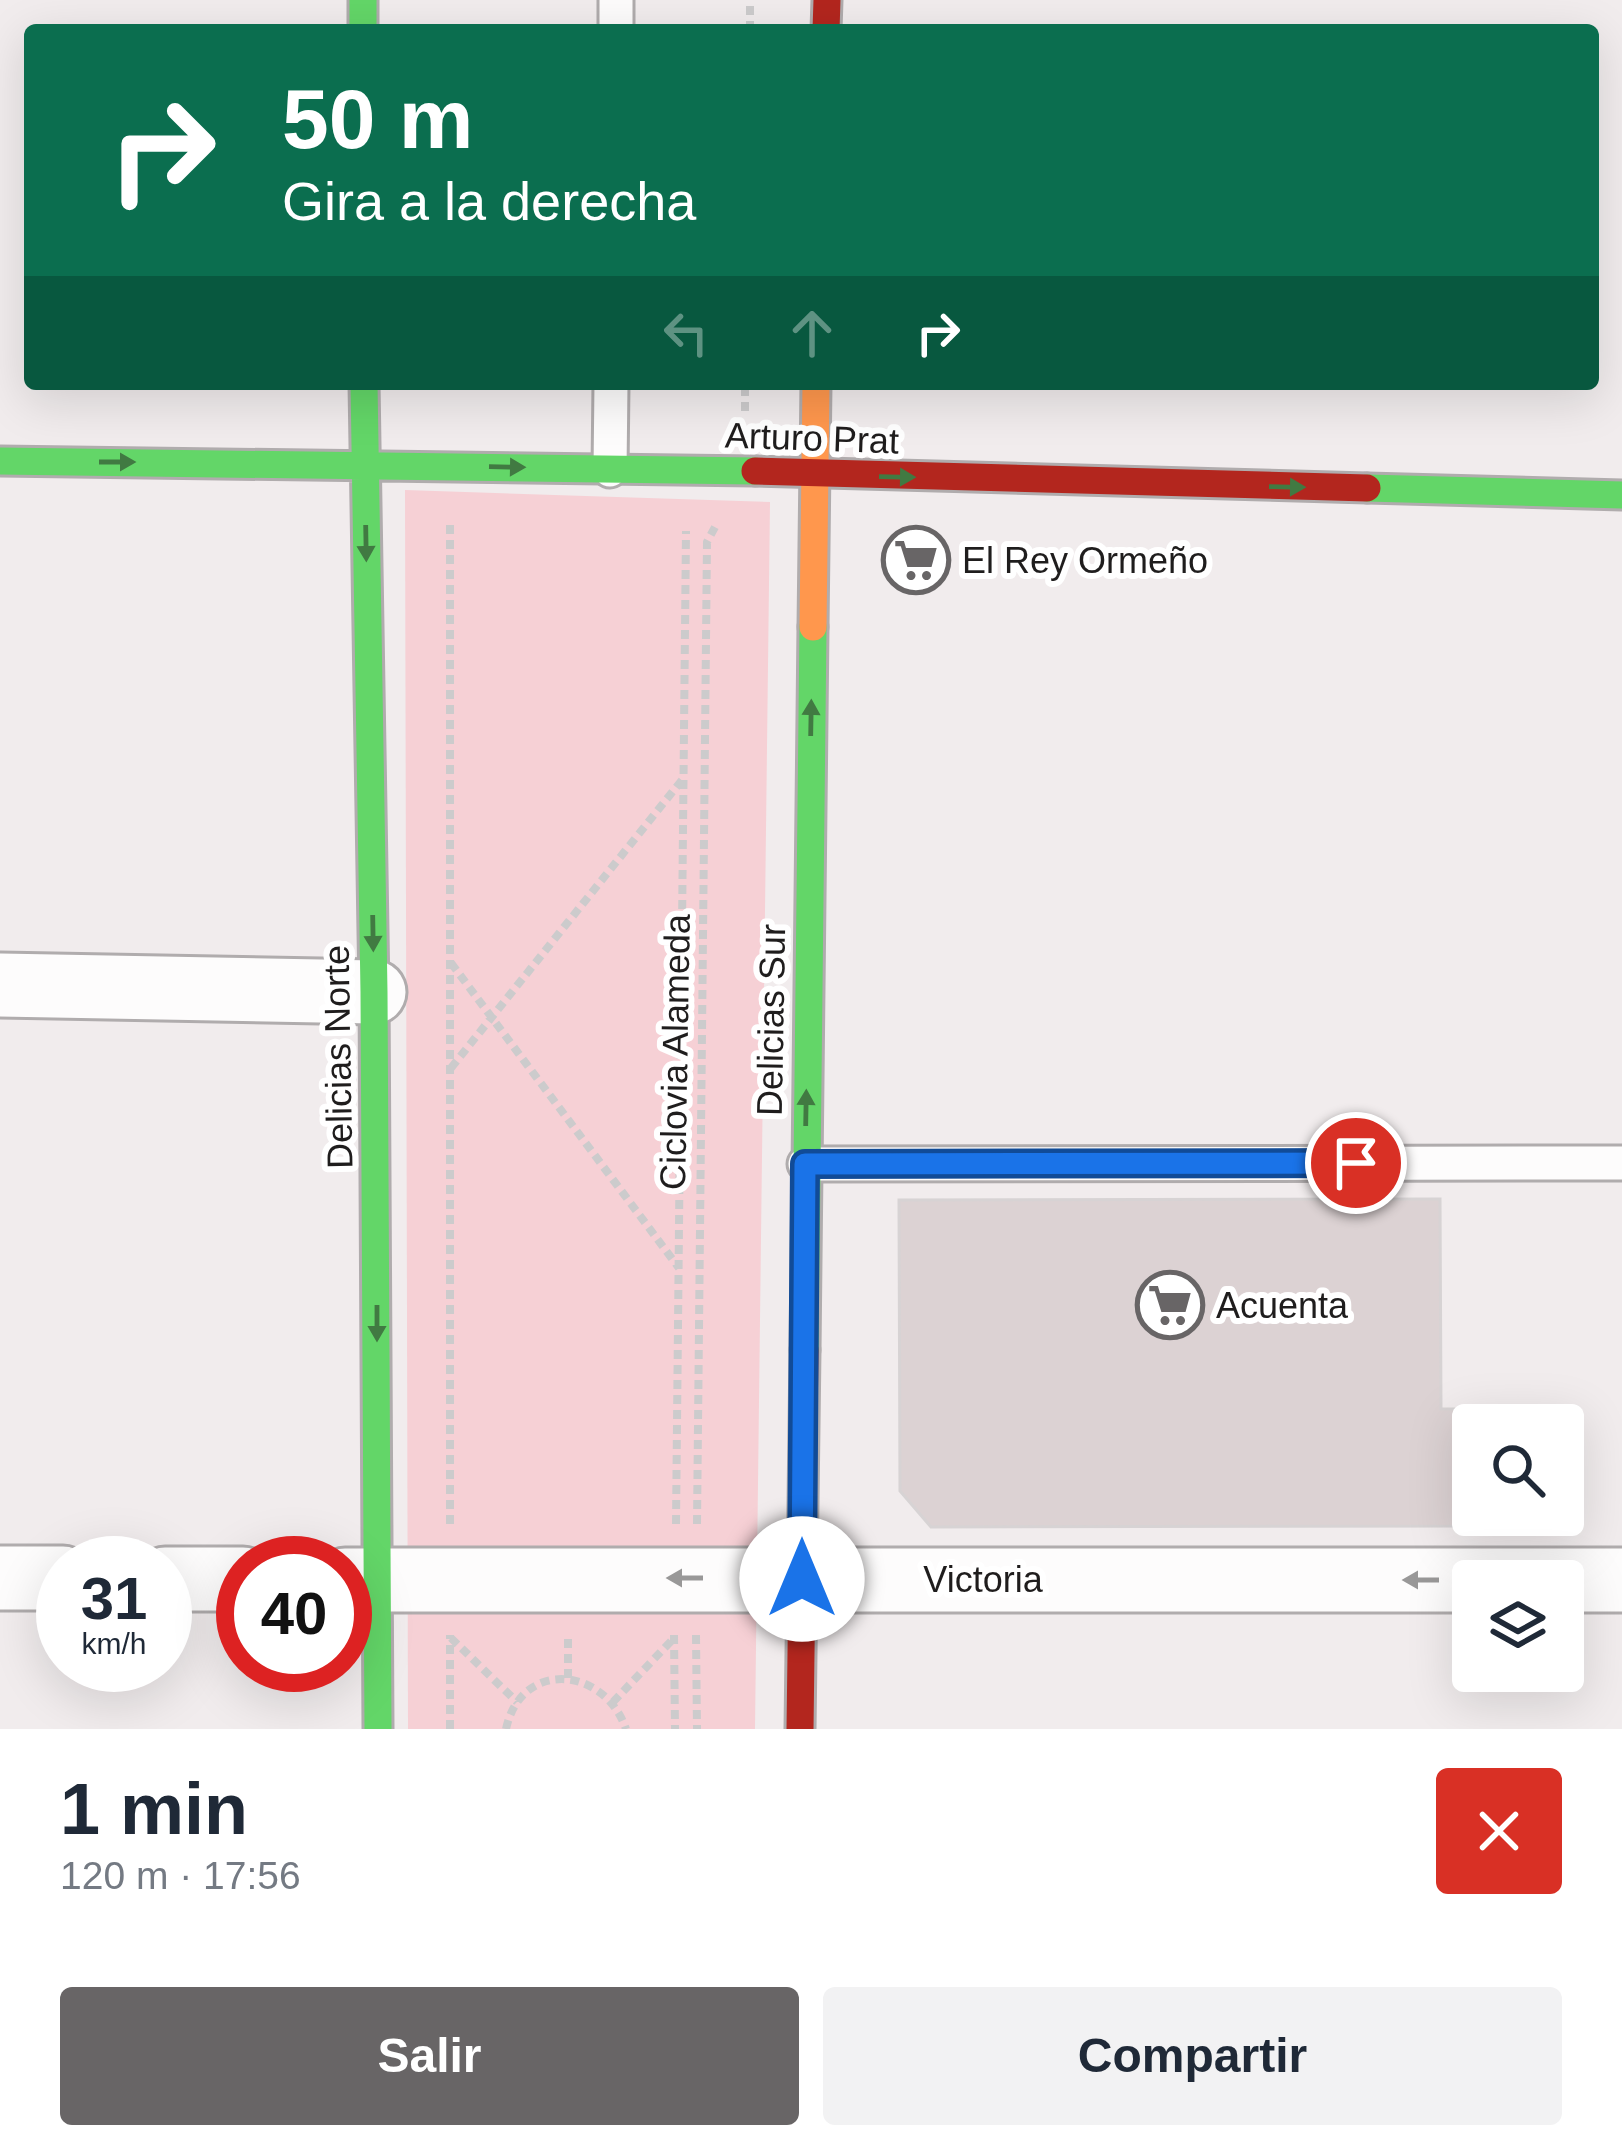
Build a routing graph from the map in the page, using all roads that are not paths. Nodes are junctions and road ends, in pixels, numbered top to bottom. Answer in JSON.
{"nodes":[{"id":1,"x":364,"y":390,"type":"edge"},
{"id":2,"x":611,"y":390,"type":"edge"},
{"id":3,"x":816,"y":390,"type":"edge"},
{"id":4,"x":0,"y":461,"type":"edge"},
{"id":5,"x":364,"y":464,"type":"junction"},
{"id":6,"x":610,"y":470,"type":"junction"},
{"id":7,"x":813,"y":475,"type":"junction"},
{"id":8,"x":1622,"y":495,"type":"edge"},
{"id":9,"x":0,"y":985,"type":"edge"},
{"id":10,"x":374,"y":992,"type":"junction"},
{"id":11,"x":1622,"y":1163,"type":"edge"},
{"id":12,"x":805,"y":1164,"type":"junction"},
{"id":13,"x":363,"y":1536,"type":"edge"},
{"id":14,"x":0,"y":1578,"type":"edge"},
{"id":15,"x":36,"y":1578,"type":"edge"},
{"id":16,"x":802,"y":1579,"type":"junction"},
{"id":17,"x":1622,"y":1580,"type":"edge"},
{"id":18,"x":372,"y":1583,"type":"edge"},
{"id":19,"x":372,"y":1673,"type":"edge"},
{"id":20,"x":378,"y":1729,"type":"edge"},
{"id":21,"x":800,"y":1729,"type":"edge"}],
"edges":[{"from":1,"to":5,"type":"street","name":"Delicias Norte"},
{"from":2,"to":6,"type":"lane"},
{"from":3,"to":7,"type":"street","name":"Delicias Sur"},
{"from":4,"to":5,"type":"street","name":"Arturo Prat","one_way":true},
{"from":5,"to":6,"type":"street","name":"Arturo Prat","one_way":true},
{"from":5,"to":10,"type":"street","name":"Delicias Norte","one_way":true},
{"from":6,"to":7,"type":"street","name":"Arturo Prat"},
{"from":7,"to":8,"type":"street","name":"Arturo Prat","one_way":true},
{"from":12,"to":7,"type":"street","name":"Delicias Sur","one_way":true},
{"from":9,"to":10,"type":"street"},
{"from":10,"to":13,"type":"street","name":"Delicias Norte","one_way":true},
{"from":11,"to":12,"type":"lane"},
{"from":12,"to":16,"type":"street","name":"Delicias Sur"},
{"from":14,"to":15,"type":"street"},
{"from":17,"to":16,"type":"street","name":"Victoria","one_way":true},
{"from":16,"to":18,"type":"street","name":"Victoria"},
{"from":16,"to":21,"type":"street","name":"Delicias Sur"},
{"from":19,"to":20,"type":"street","name":"Delicias Norte"}]}
